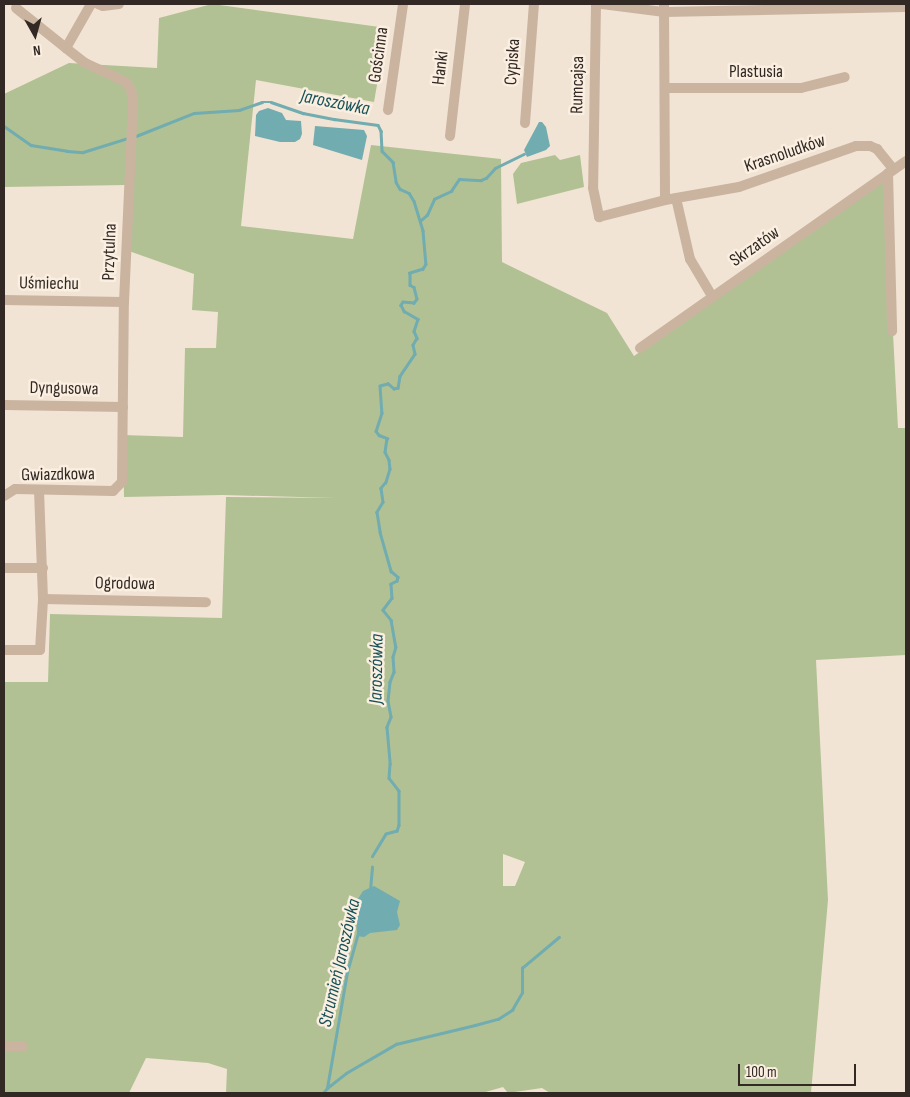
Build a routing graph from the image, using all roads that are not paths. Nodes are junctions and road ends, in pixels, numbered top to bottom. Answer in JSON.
{"nodes":[{"id":1,"x":91,"y":4,"type":"edge"},
{"id":2,"x":98,"y":4,"type":"edge"},
{"id":3,"x":119,"y":4,"type":"edge"},
{"id":4,"x":403,"y":4,"type":"edge"},
{"id":5,"x":465,"y":4,"type":"edge"},
{"id":6,"x":534,"y":4,"type":"edge"},
{"id":7,"x":596,"y":4,"type":"edge"},
{"id":8,"x":602,"y":4,"type":"edge"},
{"id":9,"x":906,"y":7,"type":"edge"},
{"id":10,"x":16,"y":8,"type":"dead end"},
{"id":11,"x":664,"y":8,"type":"edge"},
{"id":12,"x":66,"y":48,"type":"junction"},
{"id":13,"x":845,"y":76,"type":"dead end"},
{"id":14,"x":664,"y":88,"type":"junction"},
{"id":15,"x":388,"y":110,"type":"dead end"},
{"id":16,"x":525,"y":123,"type":"dead end"},
{"id":17,"x":450,"y":136,"type":"dead end"},
{"id":18,"x":906,"y":161,"type":"edge"},
{"id":19,"x":891,"y":171,"type":"junction"},
{"id":20,"x":676,"y":198,"type":"junction"},
{"id":21,"x":665,"y":200,"type":"junction"},
{"id":22,"x":599,"y":217,"type":"joint"},
{"id":23,"x":712,"y":296,"type":"junction"},
{"id":24,"x":4,"y":300,"type":"edge"},
{"id":25,"x":124,"y":302,"type":"junction"},
{"id":26,"x":892,"y":331,"type":"dead end"},
{"id":27,"x":640,"y":348,"type":"dead end"},
{"id":28,"x":4,"y":405,"type":"edge"},
{"id":29,"x":123,"y":407,"type":"junction"},
{"id":30,"x":39,"y":490,"type":"junction"},
{"id":31,"x":113,"y":491,"type":"joint"},
{"id":32,"x":4,"y":496,"type":"edge"},
{"id":33,"x":4,"y":568,"type":"edge"},
{"id":34,"x":43,"y":568,"type":"junction"},
{"id":35,"x":43,"y":599,"type":"junction"},
{"id":36,"x":206,"y":602,"type":"dead end"},
{"id":37,"x":4,"y":650,"type":"edge"},
{"id":38,"x":4,"y":1046,"type":"edge"},
{"id":39,"x":23,"y":1046,"type":"dead end"}],
"edges":[{"from":1,"to":12,"type":"street"},
{"from":2,"to":3,"type":"street"},
{"from":4,"to":15,"type":"street","name":"Gościnna"},
{"from":5,"to":17,"type":"street","name":"Hanki"},
{"from":6,"to":16,"type":"street","name":"Cypiska"},
{"from":7,"to":22,"type":"street","name":"Rumcajsa"},
{"from":8,"to":11,"type":"street"},
{"from":9,"to":11,"type":"street"},
{"from":10,"to":12,"type":"street","name":"Przytulna"},
{"from":11,"to":14,"type":"street"},
{"from":12,"to":25,"type":"street","name":"Przytulna"},
{"from":13,"to":14,"type":"street","name":"Plastusia"},
{"from":14,"to":21,"type":"street"},
{"from":18,"to":19,"type":"street","name":"Skrzatów"},
{"from":19,"to":20,"type":"street","name":"Krasnoludków"},
{"from":19,"to":23,"type":"street","name":"Skrzatów"},
{"from":19,"to":26,"type":"street"},
{"from":20,"to":21,"type":"street","name":"Krasnoludków"},
{"from":20,"to":23,"type":"street"},
{"from":21,"to":22,"type":"street","name":"Krasnoludków"},
{"from":23,"to":27,"type":"street","name":"Skrzatów"},
{"from":24,"to":25,"type":"street","name":"Uśmiechu"},
{"from":25,"to":29,"type":"street","name":"Przytulna"},
{"from":28,"to":29,"type":"street","name":"Dyngusowa"},
{"from":29,"to":31,"type":"street","name":"Przytulna"},
{"from":30,"to":31,"type":"street","name":"Gwiazdkowa"},
{"from":30,"to":32,"type":"street","name":"Gwiazdkowa"},
{"from":30,"to":34,"type":"street"},
{"from":33,"to":34,"type":"street"},
{"from":34,"to":35,"type":"street"},
{"from":35,"to":36,"type":"street","name":"Ogrodowa"},
{"from":35,"to":37,"type":"street"},
{"from":38,"to":39,"type":"street"}]}
